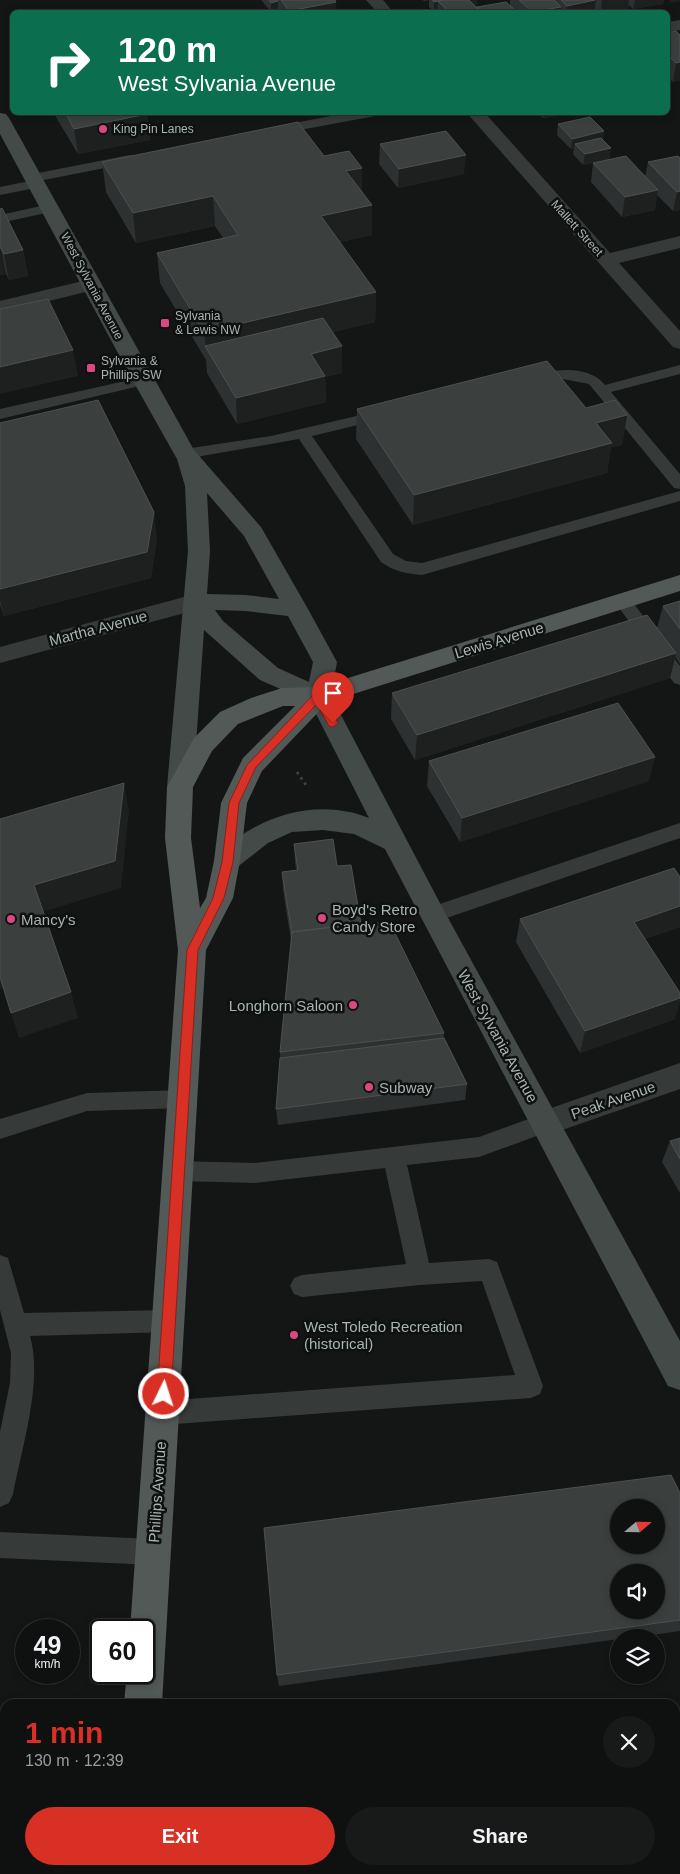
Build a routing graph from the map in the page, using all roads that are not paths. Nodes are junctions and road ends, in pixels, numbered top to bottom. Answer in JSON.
{"nodes":[{"id":1,"x":374,"y":0,"type":"edge"},
{"id":2,"x":383,"y":10,"type":"edge"},
{"id":3,"x":359,"y":115,"type":"edge"},
{"id":4,"x":477,"y":115,"type":"edge"},
{"id":5,"x":0,"y":118,"type":"edge"},
{"id":6,"x":258,"y":134,"type":"edge"},
{"id":7,"x":145,"y":156,"type":"edge"},
{"id":8,"x":35,"y":181,"type":"junction"},
{"id":9,"x":0,"y":191,"type":"edge"},
{"id":10,"x":50,"y":208,"type":"junction"},
{"id":11,"x":0,"y":219,"type":"edge"},
{"id":12,"x":680,"y":242,"type":"edge"},
{"id":13,"x":606,"y":260,"type":"junction"},
{"id":14,"x":91,"y":285,"type":"junction"},
{"id":15,"x":0,"y":307,"type":"edge"},
{"id":16,"x":680,"y":343,"type":"edge"},
{"id":17,"x":680,"y":369,"type":"edge"},
{"id":18,"x":143,"y":381,"type":"junction"},
{"id":19,"x":516,"y":383,"type":"edge"},
{"id":20,"x":602,"y":390,"type":"junction"},
{"id":21,"x":400,"y":411,"type":"edge"},
{"id":22,"x":0,"y":414,"type":"edge"},
{"id":23,"x":303,"y":434,"type":"junction"},
{"id":24,"x":185,"y":454,"type":"junction"},
{"id":25,"x":680,"y":484,"type":"edge"},
{"id":26,"x":680,"y":496,"type":"edge"},
{"id":27,"x":680,"y":583,"type":"edge"},
{"id":28,"x":623,"y":601,"type":"junction"},
{"id":29,"x":195,"y":602,"type":"junction"},
{"id":30,"x":296,"y":609,"type":"junction"},
{"id":31,"x":0,"y":655,"type":"edge"},
{"id":32,"x":680,"y":679,"type":"edge"},
{"id":33,"x":319,"y":696,"type":"junction"},
{"id":34,"x":180,"y":787,"type":"junction"},
{"id":35,"x":680,"y":830,"type":"edge"},
{"id":36,"x":393,"y":841,"type":"junction"},
{"id":37,"x":227,"y":862,"type":"junction"},
{"id":38,"x":432,"y":915,"type":"junction"},
{"id":39,"x":192,"y":950,"type":"junction"},
{"id":40,"x":680,"y":1076,"type":"edge"},
{"id":41,"x":183,"y":1099,"type":"junction"},
{"id":42,"x":545,"y":1123,"type":"junction"},
{"id":43,"x":0,"y":1129,"type":"edge"},
{"id":44,"x":394,"y":1157,"type":"junction"},
{"id":45,"x":178,"y":1171,"type":"junction"},
{"id":46,"x":0,"y":1266,"type":"edge"},
{"id":47,"x":420,"y":1274,"type":"junction"},
{"id":48,"x":302,"y":1286,"type":"dead end"},
{"id":49,"x":169,"y":1321,"type":"junction"},
{"id":50,"x":16,"y":1325,"type":"junction"},
{"id":51,"x":680,"y":1374,"type":"edge"},
{"id":52,"x":162,"y":1413,"type":"junction"},
{"id":53,"x":0,"y":1494,"type":"edge"},
{"id":54,"x":0,"y":1545,"type":"edge"},
{"id":55,"x":154,"y":1552,"type":"junction"},
{"id":56,"x":143,"y":1699,"type":"edge"}],
"edges":[{"from":1,"to":2,"type":"street"},
{"from":3,"to":6,"type":"lane"},
{"from":4,"to":13,"type":"street","name":"Mallett Street"},
{"from":5,"to":8,"type":"main road","name":"West Sylvania Avenue"},
{"from":7,"to":8,"type":"lane"},
{"from":8,"to":9,"type":"lane"},
{"from":8,"to":10,"type":"main road","name":"West Sylvania Avenue"},
{"from":10,"to":11,"type":"lane"},
{"from":10,"to":14,"type":"main road","name":"West Sylvania Avenue"},
{"from":12,"to":13,"type":"street"},
{"from":13,"to":16,"type":"street","name":"Mallett Street"},
{"from":14,"to":15,"type":"street"},
{"from":14,"to":18,"type":"main road","name":"West Sylvania Avenue"},
{"from":17,"to":20,"type":"lane"},
{"from":18,"to":22,"type":"lane"},
{"from":18,"to":24,"type":"main road","name":"West Sylvania Avenue"},
{"from":19,"to":20,"type":"lane"},
{"from":20,"to":25,"type":"lane"},
{"from":21,"to":23,"type":"lane"},
{"from":23,"to":24,"type":"lane"},
{"from":23,"to":26,"type":"lane"},
{"from":24,"to":29,"type":"main road","name":"West Sylvania Avenue"},
{"from":24,"to":30,"type":"main road","name":"West Sylvania Avenue"},
{"from":27,"to":28,"type":"main road","name":"Lewis Avenue"},
{"from":28,"to":32,"type":"lane"},
{"from":28,"to":33,"type":"main road","name":"Lewis Avenue"},
{"from":29,"to":30,"type":"main road"},
{"from":29,"to":31,"type":"street","name":"Martha Avenue"},
{"from":29,"to":33,"type":"main road"},
{"from":29,"to":34,"type":"main road","name":"West Sylvania Avenue"},
{"from":30,"to":33,"type":"main road","name":"West Sylvania Avenue"},
{"from":33,"to":34,"type":"main road","name":"Phillips Avenue"},
{"from":33,"to":36,"type":"main road","name":"West Sylvania Avenue"},
{"from":33,"to":37,"type":"main road","name":"Phillips Avenue"},
{"from":34,"to":39,"type":"main road","name":"Phillips Avenue"},
{"from":35,"to":38,"type":"lane"},
{"from":36,"to":37,"type":"main road"},
{"from":36,"to":38,"type":"main road","name":"West Sylvania Avenue"},
{"from":37,"to":39,"type":"main road","name":"Phillips Avenue"},
{"from":38,"to":42,"type":"main road","name":"West Sylvania Avenue"},
{"from":39,"to":41,"type":"main road","name":"Phillips Avenue"},
{"from":40,"to":42,"type":"street","name":"Peak Avenue"},
{"from":41,"to":43,"type":"lane"},
{"from":41,"to":45,"type":"main road","name":"Phillips Avenue"},
{"from":42,"to":44,"type":"lane"},
{"from":42,"to":51,"type":"main road","name":"West Sylvania Avenue"},
{"from":44,"to":45,"type":"lane"},
{"from":44,"to":47,"type":"lane"},
{"from":45,"to":49,"type":"main road","name":"Phillips Avenue"},
{"from":46,"to":50,"type":"lane"},
{"from":47,"to":48,"type":"lane"},
{"from":47,"to":52,"type":"lane"},
{"from":49,"to":50,"type":"lane"},
{"from":49,"to":52,"type":"main road","name":"Phillips Avenue"},
{"from":50,"to":53,"type":"lane"},
{"from":52,"to":55,"type":"main road","name":"Phillips Avenue"},
{"from":54,"to":55,"type":"lane"},
{"from":55,"to":56,"type":"main road","name":"Phillips Avenue"}]}
